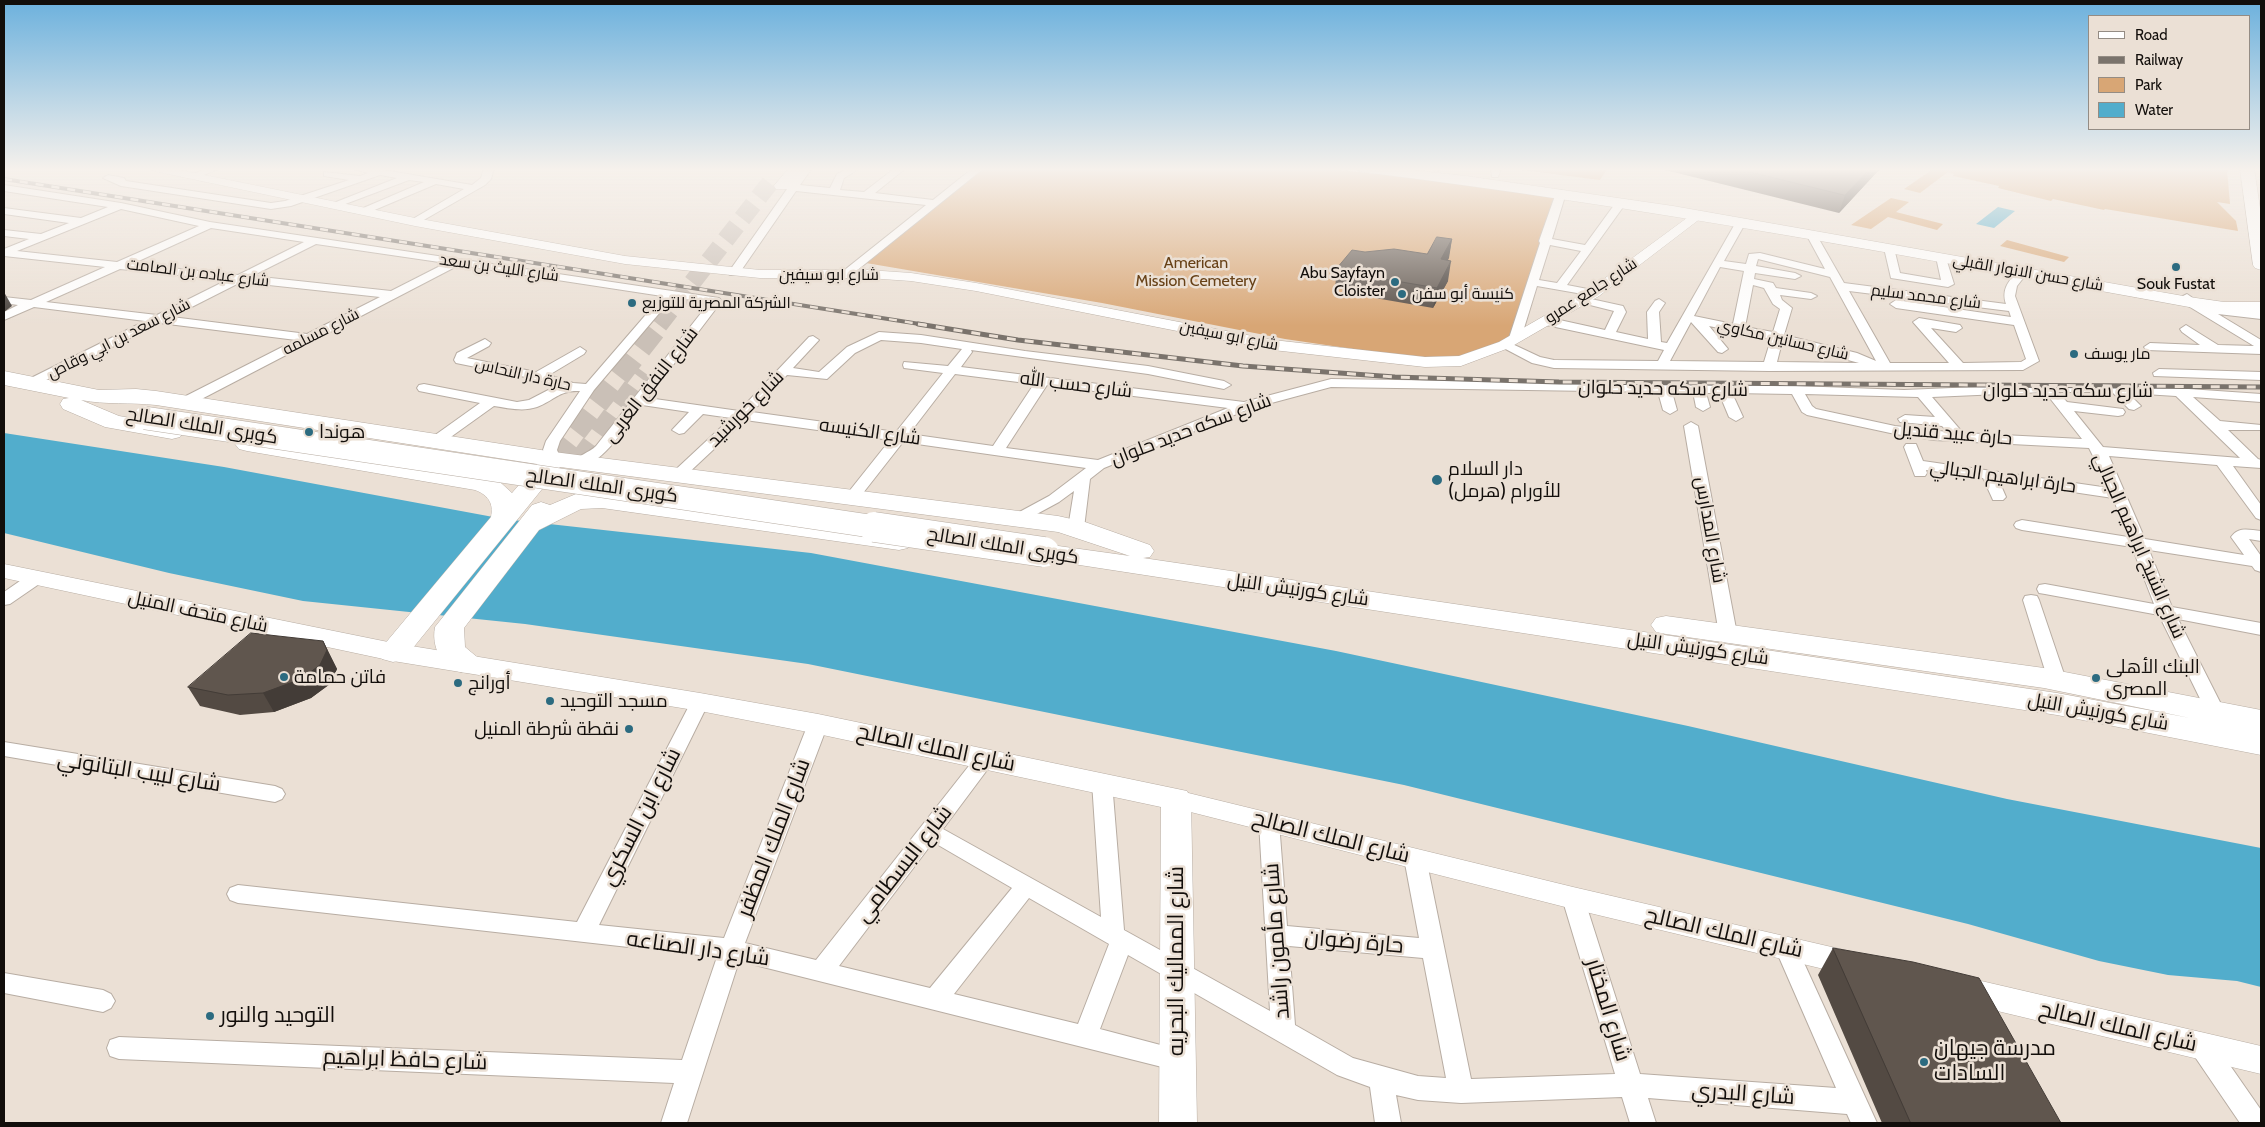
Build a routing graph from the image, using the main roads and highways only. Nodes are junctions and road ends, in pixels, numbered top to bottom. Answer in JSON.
{"nodes":[{"id":1,"x":1733,"y":221,"type":"edge"},
{"id":2,"x":1750,"y":221,"type":"edge"},
{"id":3,"x":2255,"y":221,"type":"edge"},
{"id":4,"x":1856,"y":238,"type":"junction"},
{"id":5,"x":2261,"y":266,"type":"edge"},
{"id":6,"x":2261,"y":296,"type":"edge"},
{"id":7,"x":2192,"y":302,"type":"junction"},
{"id":8,"x":2261,"y":307,"type":"edge"},
{"id":9,"x":4,"y":378,"type":"edge"},
{"id":10,"x":4,"y":389,"type":"edge"},
{"id":11,"x":100,"y":397,"type":"junction"},
{"id":12,"x":71,"y":404,"type":"junction"},
{"id":13,"x":461,"y":445,"type":"junction"},
{"id":14,"x":554,"y":459,"type":"junction"},
{"id":15,"x":579,"y":462,"type":"junction"},
{"id":16,"x":427,"y":474,"type":"junction"},
{"id":17,"x":677,"y":476,"type":"junction"},
{"id":18,"x":647,"y":506,"type":"junction"},
{"id":19,"x":513,"y":510,"type":"junction"},
{"id":20,"x":1137,"y":558,"type":"junction"},
{"id":21,"x":4,"y":571,"type":"edge"},
{"id":22,"x":453,"y":624,"type":"junction"},
{"id":23,"x":409,"y":632,"type":"junction"},
{"id":24,"x":466,"y":664,"type":"junction"},
{"id":25,"x":2261,"y":721,"type":"edge"},
{"id":26,"x":2261,"y":743,"type":"edge"},
{"id":27,"x":1176,"y":799,"type":"joint"},
{"id":28,"x":1178,"y":1123,"type":"edge"}],
"edges":[{"from":1,"to":4,"type":"main road","name":"شارع حسن الانوار القبلي"},
{"from":2,"to":4,"type":"main road","name":"شارع حسن الانوار القبلي"},
{"from":3,"to":5,"type":"main road"},
{"from":4,"to":7,"type":"main road","name":"شارع حسن الانوار القبلي"},
{"from":4,"to":7,"type":"main road","name":"شارع حسن الانوار القبلي"},
{"from":6,"to":7,"type":"main road"},
{"from":7,"to":8,"type":"main road"},
{"from":9,"to":11,"type":"highway"},
{"from":10,"to":12,"type":"highway"},
{"from":11,"to":13,"type":"highway"},
{"from":11,"to":20,"type":"highway","name":"كوبرى الملك الصالح"},
{"from":12,"to":16,"type":"highway"},
{"from":12,"to":20,"type":"highway","name":"كوبرى الملك الصالح","bridge":true},
{"from":13,"to":14,"type":"highway"},
{"from":13,"to":16,"type":"highway"},
{"from":14,"to":15,"type":"highway"},
{"from":14,"to":19,"type":"highway"},
{"from":15,"to":17,"type":"highway"},
{"from":15,"to":19,"type":"highway"},
{"from":16,"to":19,"type":"highway"},
{"from":17,"to":18,"type":"highway"},
{"from":17,"to":20,"type":"highway"},
{"from":18,"to":19,"type":"highway"},
{"from":18,"to":20,"type":"highway"},
{"from":19,"to":22,"type":"highway"},
{"from":19,"to":23,"type":"highway"},
{"from":20,"to":25,"type":"highway","name":"شارع كورنيش النيل"},
{"from":20,"to":26,"type":"highway","name":"شارع كورنيش النيل"},
{"from":21,"to":23,"type":"main road","name":"شارع متحف المنيل"},
{"from":22,"to":23,"type":"highway"},
{"from":22,"to":24,"type":"highway"},
{"from":23,"to":24,"type":"main road","name":"شارع الملك الصالح"},
{"from":24,"to":27,"type":"main road","name":"شارع الملك الصالح"},
{"from":27,"to":28,"type":"main road","name":"شارع المماليك البحريه"}]}
